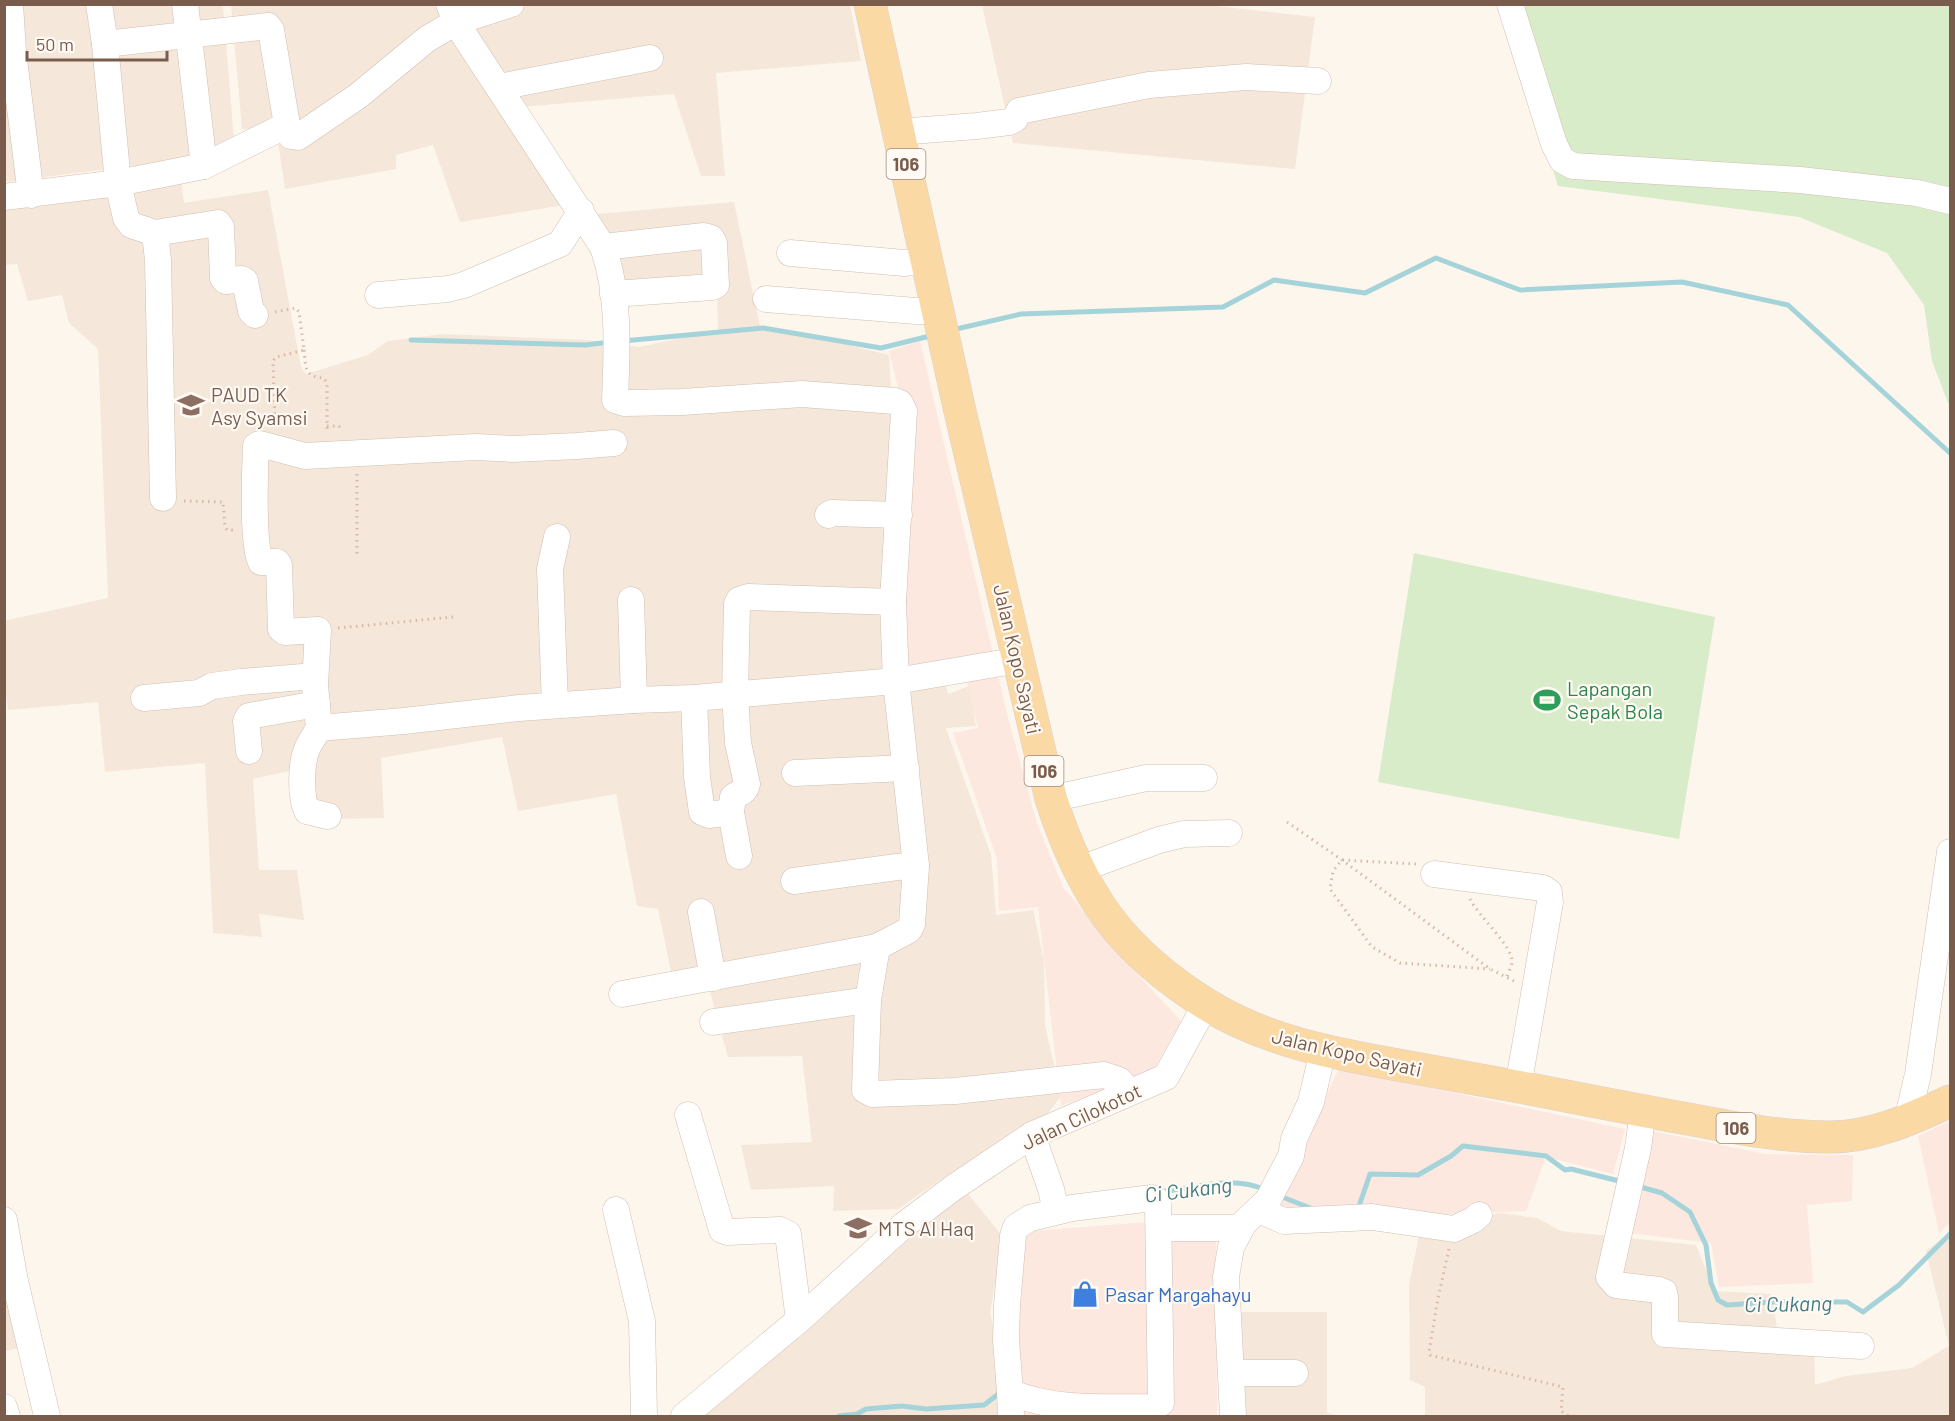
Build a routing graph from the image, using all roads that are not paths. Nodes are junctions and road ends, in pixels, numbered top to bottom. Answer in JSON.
{"nodes":[{"id":1,"x":10,"y":4,"type":"edge"},
{"id":2,"x":99,"y":4,"type":"edge"},
{"id":3,"x":185,"y":4,"type":"edge"},
{"id":4,"x":511,"y":4,"type":"edge"},
{"id":5,"x":870,"y":4,"type":"edge"},
{"id":6,"x":1510,"y":4,"type":"edge"},
{"id":7,"x":453,"y":14,"type":"edge"},
{"id":8,"x":189,"y":34,"type":"junction"},
{"id":9,"x":105,"y":44,"type":"junction"},
{"id":10,"x":9,"y":53,"type":"edge"},
{"id":11,"x":650,"y":58,"type":"dead end"},
{"id":12,"x":1318,"y":81,"type":"dead end"},
{"id":13,"x":499,"y":87,"type":"junction"},
{"id":14,"x":289,"y":130,"type":"junction"},
{"id":15,"x":898,"y":132,"type":"junction"},
{"id":16,"x":204,"y":166,"type":"junction"},
{"id":17,"x":118,"y":183,"type":"junction"},
{"id":18,"x":31,"y":195,"type":"junction"},
{"id":19,"x":4,"y":196,"type":"edge"},
{"id":20,"x":1950,"y":201,"type":"edge"},
{"id":21,"x":581,"y":211,"type":"junction"},
{"id":22,"x":155,"y":233,"type":"junction"},
{"id":23,"x":603,"y":247,"type":"junction"},
{"id":24,"x":790,"y":253,"type":"dead end"},
{"id":25,"x":927,"y":261,"type":"junction"},
{"id":26,"x":613,"y":294,"type":"junction"},
{"id":27,"x":378,"y":295,"type":"dead end"},
{"id":28,"x":766,"y":299,"type":"dead end"},
{"id":29,"x":255,"y":315,"type":"road end"},
{"id":30,"x":942,"y":328,"type":"junction"},
{"id":31,"x":614,"y":443,"type":"dead end"},
{"id":32,"x":163,"y":498,"type":"road end"},
{"id":33,"x":828,"y":515,"type":"dead end"},
{"id":34,"x":899,"y":515,"type":"junction"},
{"id":35,"x":557,"y":537,"type":"dead end"},
{"id":36,"x":631,"y":600,"type":"dead end"},
{"id":37,"x":893,"y":602,"type":"junction"},
{"id":38,"x":1018,"y":660,"type":"junction"},
{"id":39,"x":315,"y":676,"type":"junction"},
{"id":40,"x":896,"y":681,"type":"junction"},
{"id":41,"x":735,"y":694,"type":"junction"},
{"id":42,"x":144,"y":698,"type":"dead end"},
{"id":43,"x":694,"y":698,"type":"junction"},
{"id":44,"x":634,"y":700,"type":"junction"},
{"id":45,"x":555,"y":705,"type":"junction"},
{"id":46,"x":318,"y":716,"type":"junction"},
{"id":47,"x":249,"y":751,"type":"dead end"},
{"id":48,"x":906,"y":768,"type":"junction"},
{"id":49,"x":795,"y":773,"type":"dead end"},
{"id":50,"x":1204,"y":778,"type":"dead end"},
{"id":51,"x":1051,"y":799,"type":"junction"},
{"id":52,"x":731,"y":812,"type":"junction"},
{"id":53,"x":328,"y":816,"type":"dead end"},
{"id":54,"x":1229,"y":833,"type":"dead end"},
{"id":55,"x":1950,"y":852,"type":"edge"},
{"id":56,"x":739,"y":856,"type":"dead end"},
{"id":57,"x":916,"y":866,"type":"junction"},
{"id":58,"x":1426,"y":869,"type":"road end"},
{"id":59,"x":1078,"y":870,"type":"junction"},
{"id":60,"x":794,"y":881,"type":"dead end"},
{"id":61,"x":700,"y":912,"type":"dead end"},
{"id":62,"x":877,"y":947,"type":"junction"},
{"id":63,"x":713,"y":978,"type":"junction"},
{"id":64,"x":622,"y":994,"type":"dead end"},
{"id":65,"x":868,"y":1000,"type":"junction"},
{"id":66,"x":1206,"y":1004,"type":"junction"},
{"id":67,"x":713,"y":1022,"type":"dead end"},
{"id":68,"x":1330,"y":1052,"type":"junction"},
{"id":69,"x":1518,"y":1087,"type":"junction"},
{"id":70,"x":1130,"y":1092,"type":"junction"},
{"id":71,"x":1950,"y":1101,"type":"edge"},
{"id":72,"x":1643,"y":1111,"type":"junction"},
{"id":73,"x":688,"y":1115,"type":"dead end"},
{"id":74,"x":1907,"y":1121,"type":"junction"},
{"id":75,"x":1032,"y":1135,"type":"junction"},
{"id":76,"x":1054,"y":1203,"type":"junction"},
{"id":77,"x":1264,"y":1205,"type":"junction"},
{"id":78,"x":616,"y":1210,"type":"dead end"},
{"id":79,"x":1479,"y":1215,"type":"dead end"},
{"id":80,"x":4,"y":1220,"type":"edge"},
{"id":81,"x":1159,"y":1228,"type":"junction"},
{"id":82,"x":1241,"y":1228,"type":"junction"},
{"id":83,"x":10,"y":1281,"type":"edge"},
{"id":84,"x":799,"y":1320,"type":"junction"},
{"id":85,"x":1861,"y":1346,"type":"dead end"},
{"id":86,"x":1232,"y":1373,"type":"junction"},
{"id":87,"x":1295,"y":1373,"type":"dead end"},
{"id":88,"x":1011,"y":1404,"type":"edge"},
{"id":89,"x":4,"y":1407,"type":"edge"},
{"id":90,"x":7,"y":1416,"type":"edge"},
{"id":91,"x":47,"y":1416,"type":"edge"},
{"id":92,"x":644,"y":1416,"type":"edge"},
{"id":93,"x":684,"y":1416,"type":"edge"},
{"id":94,"x":1233,"y":1416,"type":"edge"}],
"edges":[{"from":1,"to":10,"type":"street"},
{"from":2,"to":9,"type":"street"},
{"from":3,"to":8,"type":"street"},
{"from":4,"to":7,"type":"street"},
{"from":5,"to":15,"type":"main road","name":"Jalan Kopo Sayati","number":"106"},
{"from":6,"to":20,"type":"street"},
{"from":7,"to":13,"type":"street"},
{"from":7,"to":14,"type":"street"},
{"from":8,"to":9,"type":"street"},
{"from":8,"to":14,"type":"street"},
{"from":8,"to":16,"type":"street"},
{"from":9,"to":17,"type":"street"},
{"from":10,"to":18,"type":"street"},
{"from":11,"to":13,"type":"street"},
{"from":12,"to":15,"type":"street"},
{"from":13,"to":21,"type":"street"},
{"from":14,"to":16,"type":"street"},
{"from":15,"to":25,"type":"main road","name":"Jalan Kopo Sayati","number":"106"},
{"from":16,"to":17,"type":"street"},
{"from":17,"to":18,"type":"street"},
{"from":17,"to":22,"type":"street"},
{"from":18,"to":19,"type":"street"},
{"from":21,"to":23,"type":"street"},
{"from":21,"to":27,"type":"street"},
{"from":22,"to":29,"type":"street"},
{"from":22,"to":32,"type":"street"},
{"from":23,"to":26,"type":"street"},
{"from":23,"to":26,"type":"street"},
{"from":24,"to":25,"type":"street"},
{"from":25,"to":30,"type":"main road","name":"Jalan Kopo Sayati","number":"106"},
{"from":26,"to":34,"type":"street"},
{"from":28,"to":30,"type":"street"},
{"from":30,"to":38,"type":"main road","name":"Jalan Kopo Sayati","number":"106"},
{"from":31,"to":39,"type":"street"},
{"from":33,"to":34,"type":"street"},
{"from":34,"to":37,"type":"street"},
{"from":35,"to":45,"type":"street"},
{"from":36,"to":44,"type":"street"},
{"from":37,"to":40,"type":"street"},
{"from":37,"to":41,"type":"street"},
{"from":38,"to":40,"type":"street"},
{"from":38,"to":51,"type":"main road","name":"Jalan Kopo Sayati","number":"106"},
{"from":39,"to":42,"type":"street"},
{"from":39,"to":46,"type":"street"},
{"from":40,"to":41,"type":"street"},
{"from":40,"to":48,"type":"street"},
{"from":41,"to":43,"type":"street"},
{"from":41,"to":52,"type":"street"},
{"from":43,"to":44,"type":"street"},
{"from":43,"to":52,"type":"street"},
{"from":44,"to":45,"type":"street"},
{"from":45,"to":46,"type":"street"},
{"from":46,"to":47,"type":"street"},
{"from":46,"to":53,"type":"street"},
{"from":48,"to":49,"type":"street"},
{"from":48,"to":57,"type":"street"},
{"from":50,"to":51,"type":"street"},
{"from":51,"to":59,"type":"main road","name":"Jalan Kopo Sayati","number":"106"},
{"from":52,"to":56,"type":"street"},
{"from":54,"to":59,"type":"street"},
{"from":55,"to":74,"type":"street"},
{"from":57,"to":60,"type":"street"},
{"from":57,"to":62,"type":"street"},
{"from":58,"to":69,"type":"street"},
{"from":59,"to":66,"type":"main road","name":"Jalan Kopo Sayati","number":"106"},
{"from":61,"to":63,"type":"street"},
{"from":62,"to":63,"type":"street"},
{"from":62,"to":65,"type":"street"},
{"from":63,"to":64,"type":"street"},
{"from":65,"to":67,"type":"street"},
{"from":65,"to":70,"type":"street"},
{"from":66,"to":68,"type":"main road","name":"Jalan Kopo Sayati","number":"106"},
{"from":66,"to":70,"type":"street","name":"Jalan Cilokotot"},
{"from":68,"to":69,"type":"main road","name":"Jalan Kopo Sayati","number":"106"},
{"from":68,"to":77,"type":"street"},
{"from":69,"to":72,"type":"main road","name":"Jalan Kopo Sayati","number":"106"},
{"from":70,"to":75,"type":"street","name":"Jalan Cilokotot"},
{"from":71,"to":74,"type":"main road","name":"Jalan Kopo Sayati","number":"106"},
{"from":72,"to":74,"type":"main road","name":"Jalan Kopo Sayati","number":"106"},
{"from":72,"to":85,"type":"street"},
{"from":73,"to":84,"type":"street"},
{"from":75,"to":76,"type":"street"},
{"from":75,"to":84,"type":"street","name":"Jalan Cilokotot"},
{"from":76,"to":81,"type":"street"},
{"from":76,"to":88,"type":"street"},
{"from":77,"to":79,"type":"street"},
{"from":77,"to":82,"type":"street"},
{"from":78,"to":92,"type":"street"},
{"from":80,"to":83,"type":"street"},
{"from":81,"to":82,"type":"street"},
{"from":81,"to":88,"type":"street"},
{"from":82,"to":86,"type":"street"},
{"from":83,"to":91,"type":"street"},
{"from":84,"to":93,"type":"street","name":"Jalan Cilokotot"},
{"from":86,"to":87,"type":"street"},
{"from":86,"to":94,"type":"street"},
{"from":89,"to":90,"type":"street"}]}
